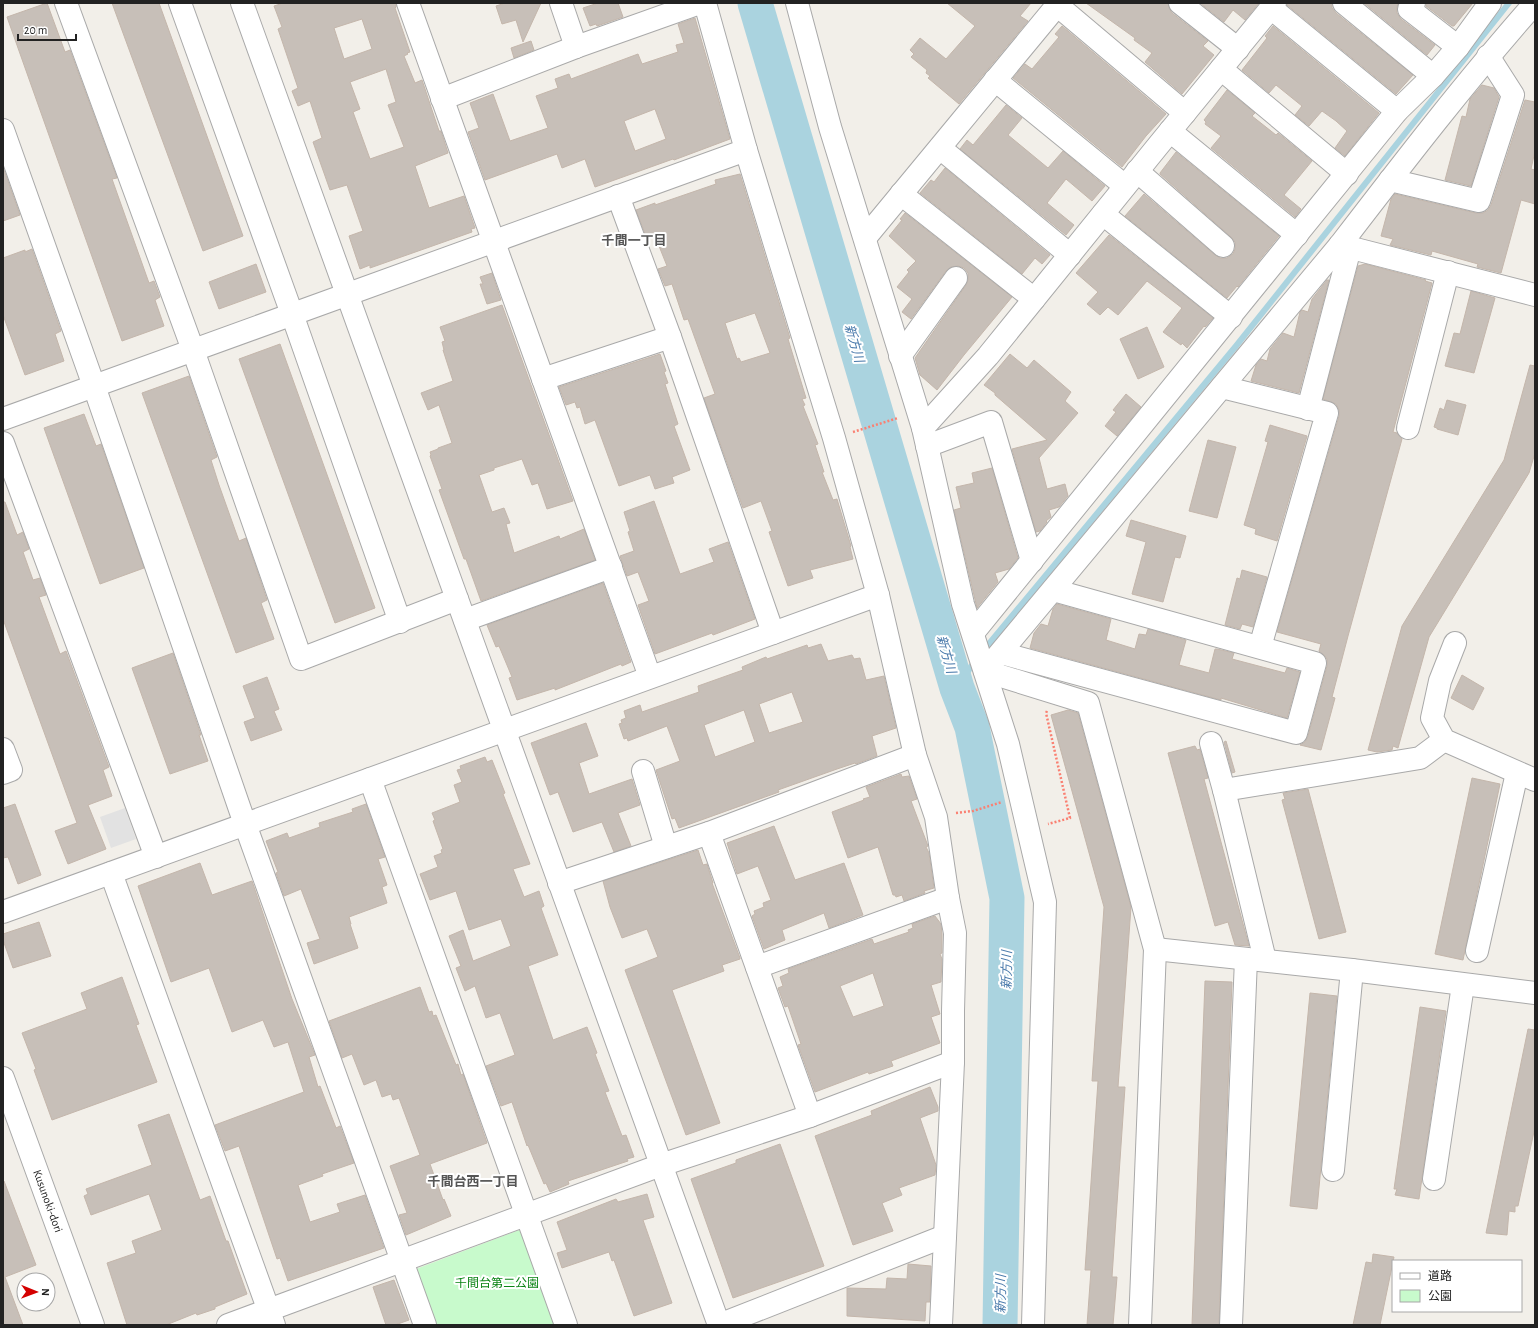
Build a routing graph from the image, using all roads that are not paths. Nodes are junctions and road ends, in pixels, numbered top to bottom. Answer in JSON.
{"nodes":[{"id":1,"x":66,"y":3,"type":"edge"},
{"id":2,"x":180,"y":3,"type":"edge"},
{"id":3,"x":242,"y":3,"type":"edge"},
{"id":4,"x":408,"y":3,"type":"edge"},
{"id":5,"x":561,"y":3,"type":"edge"},
{"id":6,"x":700,"y":3,"type":"edge"},
{"id":7,"x":705,"y":3,"type":"edge"},
{"id":8,"x":797,"y":3,"type":"edge"},
{"id":9,"x":1180,"y":3,"type":"edge"},
{"id":10,"x":1344,"y":3,"type":"edge"},
{"id":11,"x":1414,"y":3,"type":"edge"},
{"id":12,"x":1490,"y":3,"type":"edge"},
{"id":13,"x":1535,"y":3,"type":"edge"},
{"id":14,"x":1058,"y":4,"type":"edge"},
{"id":15,"x":1273,"y":6,"type":"edge"},
{"id":16,"x":576,"y":47,"type":"junction"},
{"id":17,"x":1458,"y":47,"type":"junction"},
{"id":18,"x":1238,"y":49,"type":"junction"},
{"id":19,"x":1488,"y":56,"type":"junction"},
{"id":20,"x":1221,"y":69,"type":"junction"},
{"id":21,"x":1433,"y":76,"type":"junction"},
{"id":22,"x":995,"y":80,"type":"junction"},
{"id":23,"x":442,"y":99,"type":"junction"},
{"id":24,"x":1398,"y":111,"type":"junction"},
{"id":25,"x":1185,"y":113,"type":"junction"},
{"id":26,"x":3,"y":130,"type":"edge"},
{"id":27,"x":1170,"y":130,"type":"junction"},
{"id":28,"x":940,"y":148,"type":"junction"},
{"id":29,"x":746,"y":150,"type":"junction"},
{"id":30,"x":1347,"y":174,"type":"junction"},
{"id":31,"x":1131,"y":178,"type":"junction"},
{"id":32,"x":1390,"y":180,"type":"junction"},
{"id":33,"x":901,"y":194,"type":"junction"},
{"id":34,"x":618,"y":196,"type":"junction"},
{"id":35,"x":1103,"y":214,"type":"junction"},
{"id":36,"x":1297,"y":235,"type":"junction"},
{"id":37,"x":865,"y":238,"type":"junction"},
{"id":38,"x":493,"y":241,"type":"junction"},
{"id":39,"x":1224,"y":246,"type":"dead end"},
{"id":40,"x":1345,"y":246,"type":"junction"},
{"id":41,"x":1070,"y":254,"type":"junction"},
{"id":42,"x":1448,"y":272,"type":"junction"},
{"id":43,"x":956,"y":278,"type":"dead end"},
{"id":44,"x":347,"y":294,"type":"junction"},
{"id":45,"x":1535,"y":295,"type":"edge"},
{"id":46,"x":1034,"y":299,"type":"junction"},
{"id":47,"x":292,"y":314,"type":"junction"},
{"id":48,"x":1231,"y":317,"type":"junction"},
{"id":49,"x":670,"y":337,"type":"junction"},
{"id":50,"x":193,"y":350,"type":"junction"},
{"id":51,"x":900,"y":356,"type":"junction"},
{"id":52,"x":543,"y":379,"type":"junction"},
{"id":53,"x":94,"y":386,"type":"junction"},
{"id":54,"x":1222,"y":387,"type":"junction"},
{"id":55,"x":1308,"y":409,"type":"junction"},
{"id":56,"x":3,"y":419,"type":"edge"},
{"id":57,"x":1408,"y":428,"type":"dead end"},
{"id":58,"x":925,"y":437,"type":"junction"},
{"id":59,"x":3,"y":443,"type":"edge"},
{"id":60,"x":1032,"y":561,"type":"junction"},
{"id":61,"x":611,"y":567,"type":"junction"},
{"id":62,"x":1053,"y":590,"type":"junction"},
{"id":63,"x":878,"y":595,"type":"junction"},
{"id":64,"x":457,"y":599,"type":"junction"},
{"id":65,"x":465,"y":620,"type":"junction"},
{"id":66,"x":400,"y":622,"type":"junction"},
{"id":67,"x":772,"y":633,"type":"junction"},
{"id":68,"x":973,"y":633,"type":"junction"},
{"id":69,"x":1455,"y":643,"type":"dead end"},
{"id":70,"x":1260,"y":647,"type":"junction"},
{"id":71,"x":1001,"y":652,"type":"junction"},
{"id":72,"x":985,"y":671,"type":"junction"},
{"id":73,"x":650,"y":677,"type":"junction"},
{"id":74,"x":504,"y":730,"type":"junction"},
{"id":75,"x":1444,"y":740,"type":"junction"},
{"id":76,"x":1211,"y":743,"type":"dead end"},
{"id":77,"x":3,"y":749,"type":"edge"},
{"id":78,"x":915,"y":755,"type":"junction"},
{"id":79,"x":643,"y":771,"type":"dead end"},
{"id":80,"x":3,"y":773,"type":"edge"},
{"id":81,"x":1526,"y":776,"type":"edge"},
{"id":82,"x":370,"y":779,"type":"junction"},
{"id":83,"x":1224,"y":790,"type":"junction"},
{"id":84,"x":246,"y":824,"type":"junction"},
{"id":85,"x":709,"y":833,"type":"junction"},
{"id":86,"x":666,"y":847,"type":"junction"},
{"id":87,"x":156,"y":857,"type":"junction"},
{"id":88,"x":111,"y":873,"type":"junction"},
{"id":89,"x":559,"y":883,"type":"junction"},
{"id":90,"x":948,"y":898,"type":"junction"},
{"id":91,"x":3,"y":912,"type":"edge"},
{"id":92,"x":1156,"y":949,"type":"junction"},
{"id":93,"x":1477,"y":951,"type":"dead end"},
{"id":94,"x":1256,"y":960,"type":"junction"},
{"id":95,"x":757,"y":967,"type":"junction"},
{"id":96,"x":1352,"y":970,"type":"junction"},
{"id":97,"x":1463,"y":985,"type":"junction"},
{"id":98,"x":1535,"y":993,"type":"edge"},
{"id":99,"x":954,"y":1062,"type":"junction"},
{"id":100,"x":3,"y":1078,"type":"edge"},
{"id":101,"x":810,"y":1116,"type":"junction"},
{"id":102,"x":662,"y":1165,"type":"junction"},
{"id":103,"x":1333,"y":1170,"type":"dead end"},
{"id":104,"x":1434,"y":1179,"type":"dead end"},
{"id":105,"x":526,"y":1215,"type":"junction"},
{"id":106,"x":945,"y":1236,"type":"junction"},
{"id":107,"x":402,"y":1261,"type":"junction"},
{"id":108,"x":271,"y":1318,"type":"edge"},
{"id":109,"x":93,"y":1325,"type":"edge"},
{"id":110,"x":228,"y":1325,"type":"edge"},
{"id":111,"x":425,"y":1325,"type":"edge"},
{"id":112,"x":566,"y":1325,"type":"edge"},
{"id":113,"x":719,"y":1325,"type":"edge"},
{"id":114,"x":941,"y":1325,"type":"edge"},
{"id":115,"x":1033,"y":1325,"type":"edge"},
{"id":116,"x":1140,"y":1325,"type":"edge"},
{"id":117,"x":1231,"y":1325,"type":"edge"}],
"edges":[{"from":1,"to":50,"type":"street"},
{"from":2,"to":47,"type":"street"},
{"from":3,"to":44,"type":"street"},
{"from":4,"to":23,"type":"street"},
{"from":5,"to":16,"type":"street"},
{"from":6,"to":16,"type":"street"},
{"from":7,"to":29,"type":"street"},
{"from":8,"to":37,"type":"street"},
{"from":9,"to":18,"type":"street"},
{"from":10,"to":21,"type":"street"},
{"from":11,"to":17,"type":"street"},
{"from":12,"to":17,"type":"street"},
{"from":13,"to":19,"type":"street"},
{"from":14,"to":22,"type":"street"},
{"from":14,"to":25,"type":"street"},
{"from":15,"to":18,"type":"street"},
{"from":15,"to":24,"type":"street"},
{"from":16,"to":23,"type":"street"},
{"from":17,"to":21,"type":"street"},
{"from":18,"to":20,"type":"street"},
{"from":19,"to":32,"type":"street"},
{"from":19,"to":32,"type":"street"},
{"from":20,"to":25,"type":"street"},
{"from":20,"to":30,"type":"street"},
{"from":21,"to":24,"type":"street"},
{"from":22,"to":28,"type":"street"},
{"from":22,"to":31,"type":"street"},
{"from":23,"to":38,"type":"street"},
{"from":24,"to":30,"type":"street"},
{"from":25,"to":27,"type":"street"},
{"from":26,"to":53,"type":"street"},
{"from":27,"to":31,"type":"street"},
{"from":27,"to":36,"type":"street"},
{"from":28,"to":33,"type":"street"},
{"from":28,"to":41,"type":"street"},
{"from":29,"to":34,"type":"street"},
{"from":29,"to":63,"type":"street"},
{"from":30,"to":36,"type":"street"},
{"from":31,"to":35,"type":"street"},
{"from":31,"to":39,"type":"street"},
{"from":32,"to":40,"type":"street"},
{"from":33,"to":37,"type":"street"},
{"from":33,"to":46,"type":"street"},
{"from":34,"to":38,"type":"street"},
{"from":34,"to":49,"type":"street"},
{"from":35,"to":41,"type":"street"},
{"from":35,"to":48,"type":"street"},
{"from":36,"to":48,"type":"street"},
{"from":37,"to":51,"type":"street"},
{"from":38,"to":44,"type":"street"},
{"from":38,"to":52,"type":"street"},
{"from":40,"to":42,"type":"street"},
{"from":40,"to":54,"type":"street"},
{"from":40,"to":55,"type":"street"},
{"from":41,"to":46,"type":"street"},
{"from":42,"to":45,"type":"street"},
{"from":42,"to":57,"type":"street"},
{"from":43,"to":51,"type":"street"},
{"from":44,"to":47,"type":"street"},
{"from":44,"to":64,"type":"street"},
{"from":46,"to":58,"type":"street"},
{"from":47,"to":50,"type":"street"},
{"from":47,"to":66,"type":"street"},
{"from":48,"to":60,"type":"street"},
{"from":49,"to":52,"type":"street"},
{"from":49,"to":67,"type":"street"},
{"from":50,"to":53,"type":"street"},
{"from":50,"to":66,"type":"street"},
{"from":51,"to":58,"type":"street"},
{"from":52,"to":61,"type":"street"},
{"from":53,"to":56,"type":"street"},
{"from":53,"to":84,"type":"street"},
{"from":54,"to":55,"type":"street"},
{"from":54,"to":62,"type":"street"},
{"from":55,"to":70,"type":"street"},
{"from":58,"to":60,"type":"street"},
{"from":58,"to":68,"type":"street"},
{"from":59,"to":87,"type":"street"},
{"from":60,"to":68,"type":"street"},
{"from":61,"to":65,"type":"street"},
{"from":61,"to":73,"type":"street"},
{"from":62,"to":70,"type":"street"},
{"from":62,"to":71,"type":"street"},
{"from":63,"to":67,"type":"street"},
{"from":63,"to":78,"type":"street"},
{"from":64,"to":65,"type":"street"},
{"from":64,"to":66,"type":"street"},
{"from":65,"to":74,"type":"street"},
{"from":67,"to":73,"type":"street"},
{"from":68,"to":72,"type":"street"},
{"from":69,"to":75,"type":"street"},
{"from":70,"to":71,"type":"street"},
{"from":71,"to":72,"type":"street"},
{"from":72,"to":92,"type":"street"},
{"from":72,"to":115,"type":"street"},
{"from":73,"to":74,"type":"street"},
{"from":74,"to":82,"type":"street"},
{"from":74,"to":89,"type":"street"},
{"from":75,"to":81,"type":"street"},
{"from":75,"to":83,"type":"street"},
{"from":76,"to":83,"type":"street"},
{"from":77,"to":80,"type":"street"},
{"from":78,"to":85,"type":"street"},
{"from":78,"to":90,"type":"street"},
{"from":79,"to":86,"type":"street"},
{"from":81,"to":93,"type":"street"},
{"from":82,"to":84,"type":"street"},
{"from":82,"to":105,"type":"street"},
{"from":83,"to":94,"type":"street"},
{"from":84,"to":87,"type":"street"},
{"from":84,"to":107,"type":"street"},
{"from":85,"to":86,"type":"street"},
{"from":85,"to":95,"type":"street"},
{"from":86,"to":89,"type":"street"},
{"from":87,"to":88,"type":"street"},
{"from":88,"to":91,"type":"street"},
{"from":88,"to":108,"type":"street"},
{"from":89,"to":102,"type":"street"},
{"from":90,"to":95,"type":"street"},
{"from":90,"to":99,"type":"street"},
{"from":92,"to":94,"type":"street"},
{"from":92,"to":116,"type":"street"},
{"from":94,"to":96,"type":"street"},
{"from":94,"to":117,"type":"street"},
{"from":95,"to":101,"type":"street"},
{"from":96,"to":97,"type":"street"},
{"from":96,"to":103,"type":"street"},
{"from":97,"to":98,"type":"street"},
{"from":97,"to":104,"type":"street"},
{"from":99,"to":101,"type":"street"},
{"from":99,"to":106,"type":"street"},
{"from":100,"to":109,"type":"street","name":"Kusunoki-dori"},
{"from":101,"to":102,"type":"street"},
{"from":102,"to":105,"type":"street"},
{"from":102,"to":113,"type":"street"},
{"from":105,"to":107,"type":"street"},
{"from":105,"to":112,"type":"street"},
{"from":106,"to":113,"type":"street"},
{"from":106,"to":114,"type":"street"},
{"from":107,"to":108,"type":"street"},
{"from":107,"to":111,"type":"street"},
{"from":108,"to":110,"type":"street"}]}
